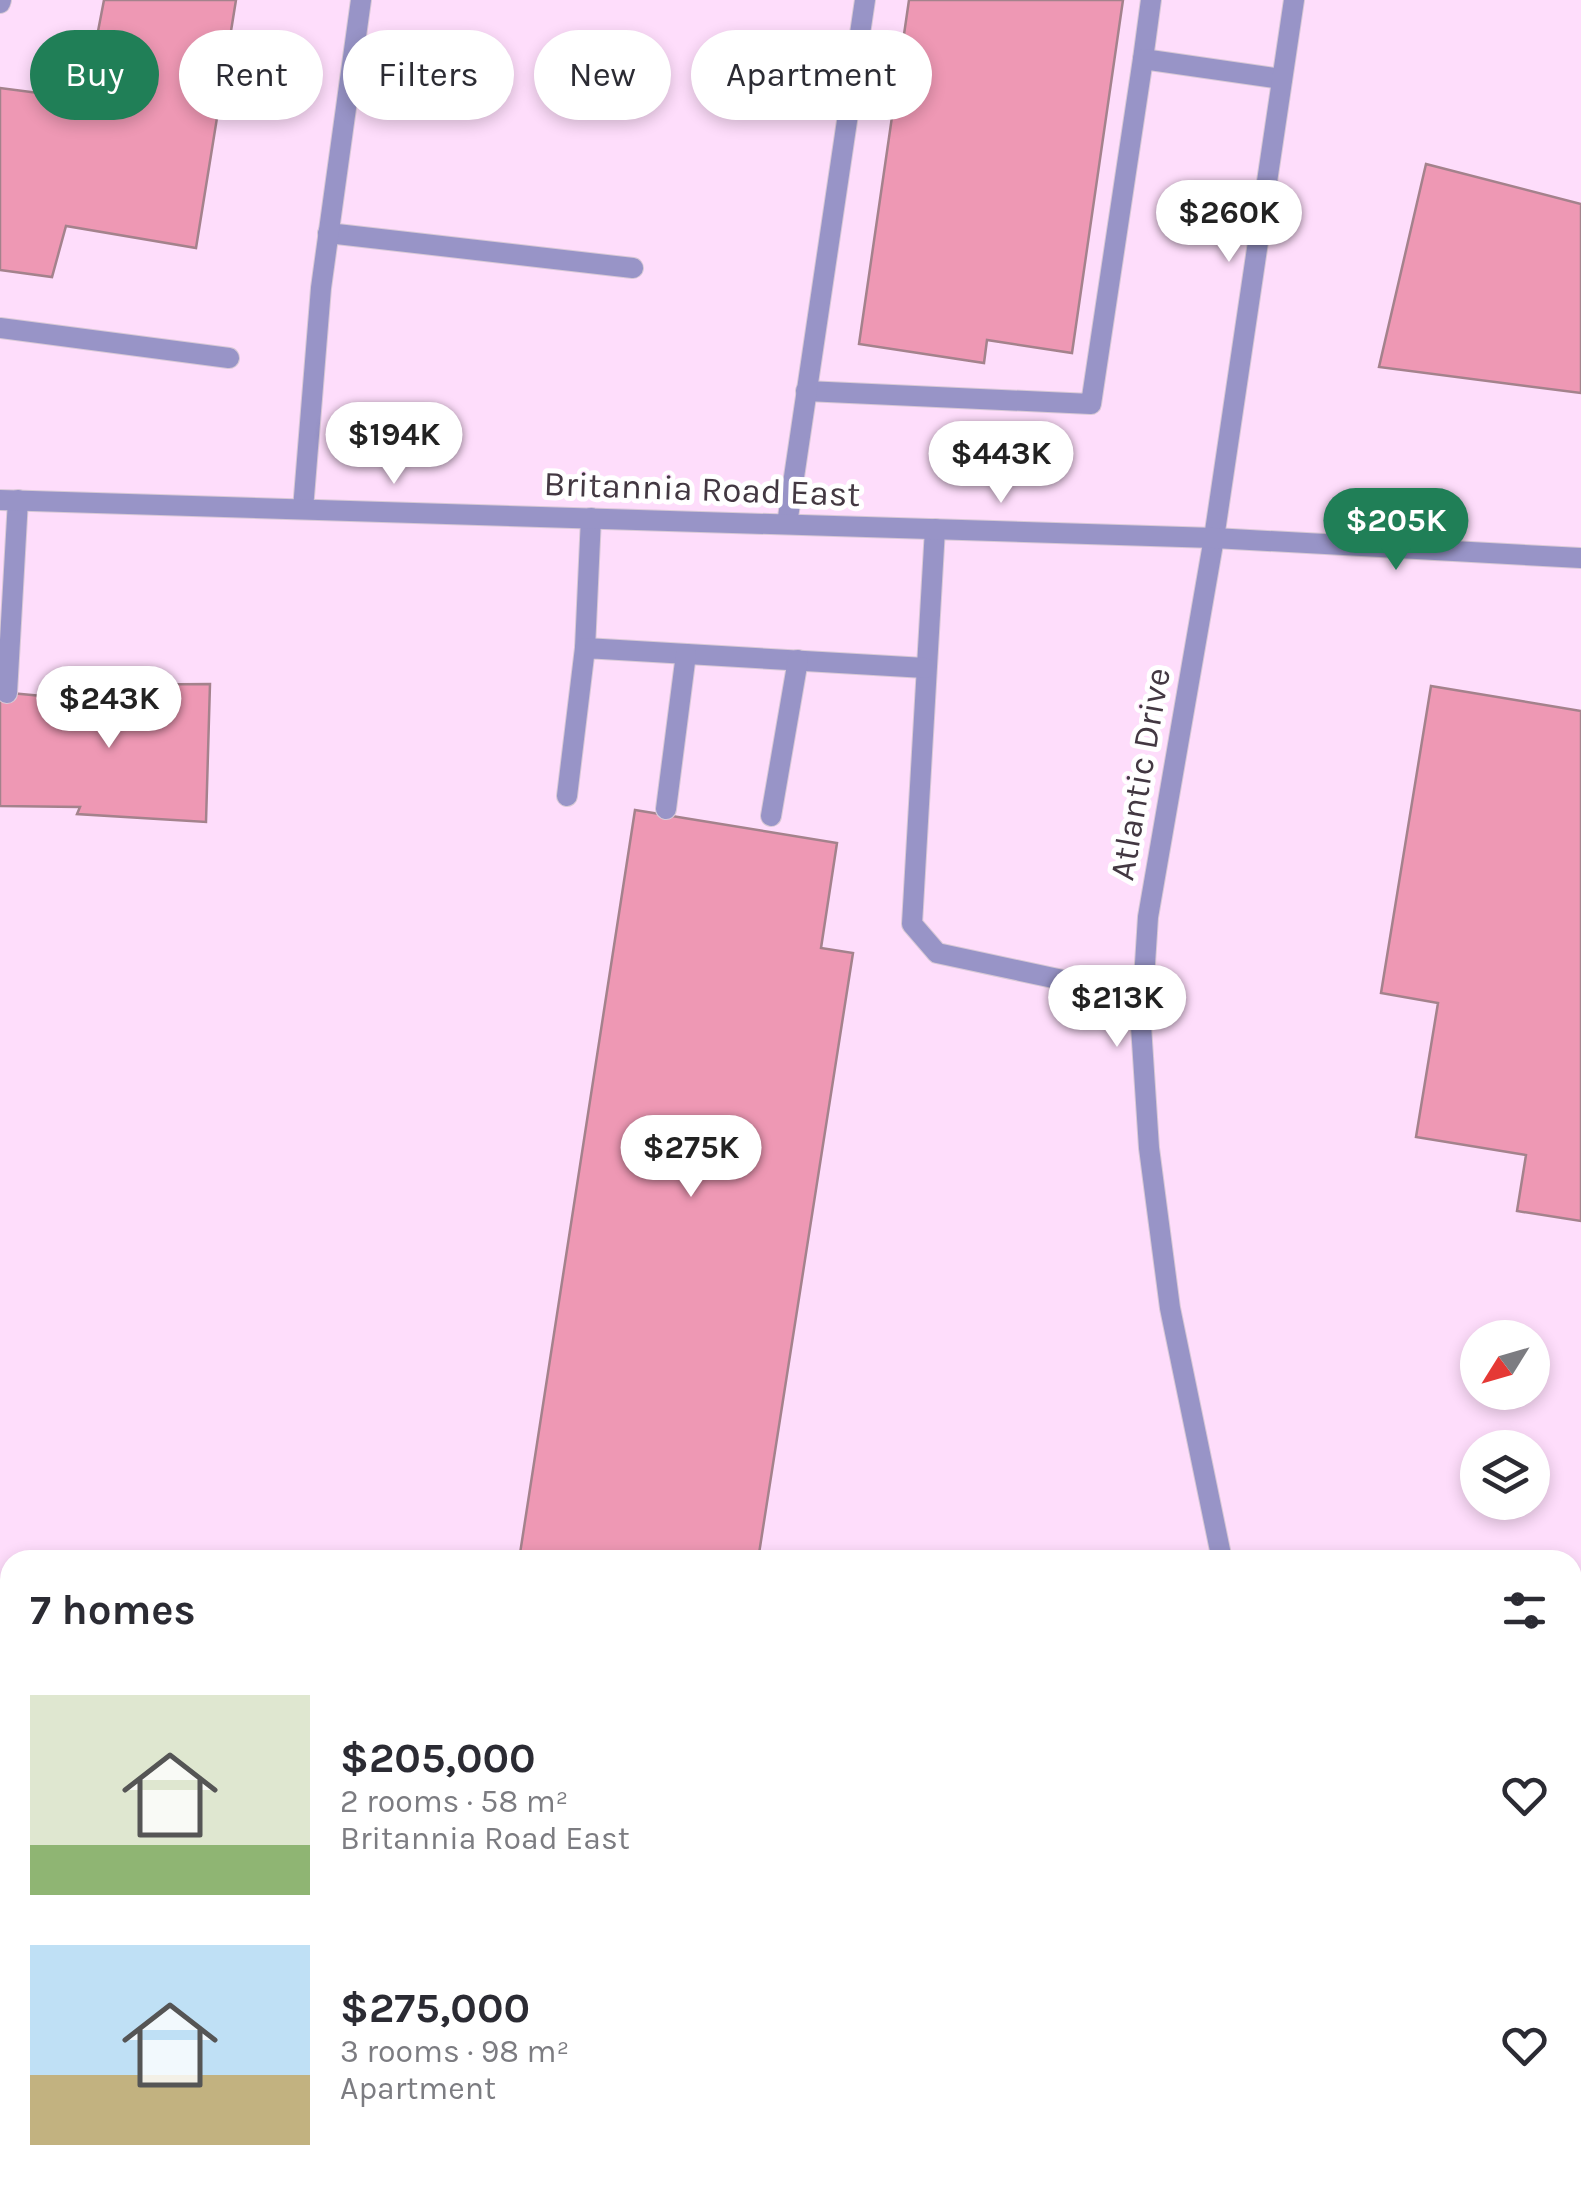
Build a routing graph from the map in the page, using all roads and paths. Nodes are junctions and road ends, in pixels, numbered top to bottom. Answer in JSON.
{"nodes":[{"id":1,"x":361,"y":0,"type":"edge"},
{"id":2,"x":864,"y":0,"type":"edge"},
{"id":3,"x":1151,"y":0,"type":"edge"},
{"id":4,"x":1294,"y":0,"type":"edge"},
{"id":5,"x":1142,"y":59,"type":"junction"},
{"id":6,"x":1282,"y":79,"type":"junction"},
{"id":7,"x":328,"y":233,"type":"junction"},
{"id":8,"x":633,"y":268,"type":"dead end"},
{"id":9,"x":0,"y":328,"type":"edge"},
{"id":10,"x":229,"y":358,"type":"dead end"},
{"id":11,"x":806,"y":391,"type":"junction"},
{"id":12,"x":9,"y":500,"type":"edge"},
{"id":13,"x":303,"y":509,"type":"junction"},
{"id":14,"x":591,"y":518,"type":"junction"},
{"id":15,"x":787,"y":524,"type":"junction"},
{"id":16,"x":935,"y":529,"type":"junction"},
{"id":17,"x":1214,"y":538,"type":"junction"},
{"id":18,"x":1581,"y":558,"type":"edge"},
{"id":19,"x":585,"y":648,"type":"junction"},
{"id":20,"x":686,"y":654,"type":"junction"},
{"id":21,"x":798,"y":660,"type":"junction"},
{"id":22,"x":926,"y":668,"type":"junction"},
{"id":23,"x":7,"y":693,"type":"dead end"},
{"id":24,"x":567,"y":796,"type":"dead end"},
{"id":25,"x":666,"y":809,"type":"dead end"},
{"id":26,"x":771,"y":816,"type":"dead end"},
{"id":27,"x":1142,"y":997,"type":"junction"},
{"id":28,"x":1220,"y":1550,"type":"edge"}],
"edges":[{"from":1,"to":7,"type":"street"},
{"from":2,"to":11,"type":"street"},
{"from":3,"to":5,"type":"street"},
{"from":4,"to":6,"type":"street","name":"Atlantic Drive"},
{"from":5,"to":6,"type":"street"},
{"from":5,"to":11,"type":"street"},
{"from":6,"to":17,"type":"street","name":"Atlantic Drive"},
{"from":7,"to":8,"type":"street"},
{"from":7,"to":13,"type":"street"},
{"from":9,"to":10,"type":"street"},
{"from":11,"to":15,"type":"street"},
{"from":12,"to":13,"type":"street","name":"Britannia Road East"},
{"from":12,"to":23,"type":"street"},
{"from":13,"to":14,"type":"street","name":"Britannia Road East"},
{"from":14,"to":15,"type":"street","name":"Britannia Road East"},
{"from":14,"to":19,"type":"street"},
{"from":15,"to":16,"type":"street","name":"Britannia Road East"},
{"from":16,"to":17,"type":"street","name":"Britannia Road East"},
{"from":16,"to":22,"type":"street"},
{"from":17,"to":18,"type":"street","name":"Britannia Road East"},
{"from":17,"to":27,"type":"street","name":"Atlantic Drive"},
{"from":19,"to":20,"type":"street"},
{"from":19,"to":24,"type":"street"},
{"from":20,"to":21,"type":"street"},
{"from":20,"to":25,"type":"street"},
{"from":21,"to":22,"type":"street"},
{"from":21,"to":26,"type":"street"},
{"from":22,"to":27,"type":"street"},
{"from":27,"to":28,"type":"street","name":"Atlantic Drive"}]}
